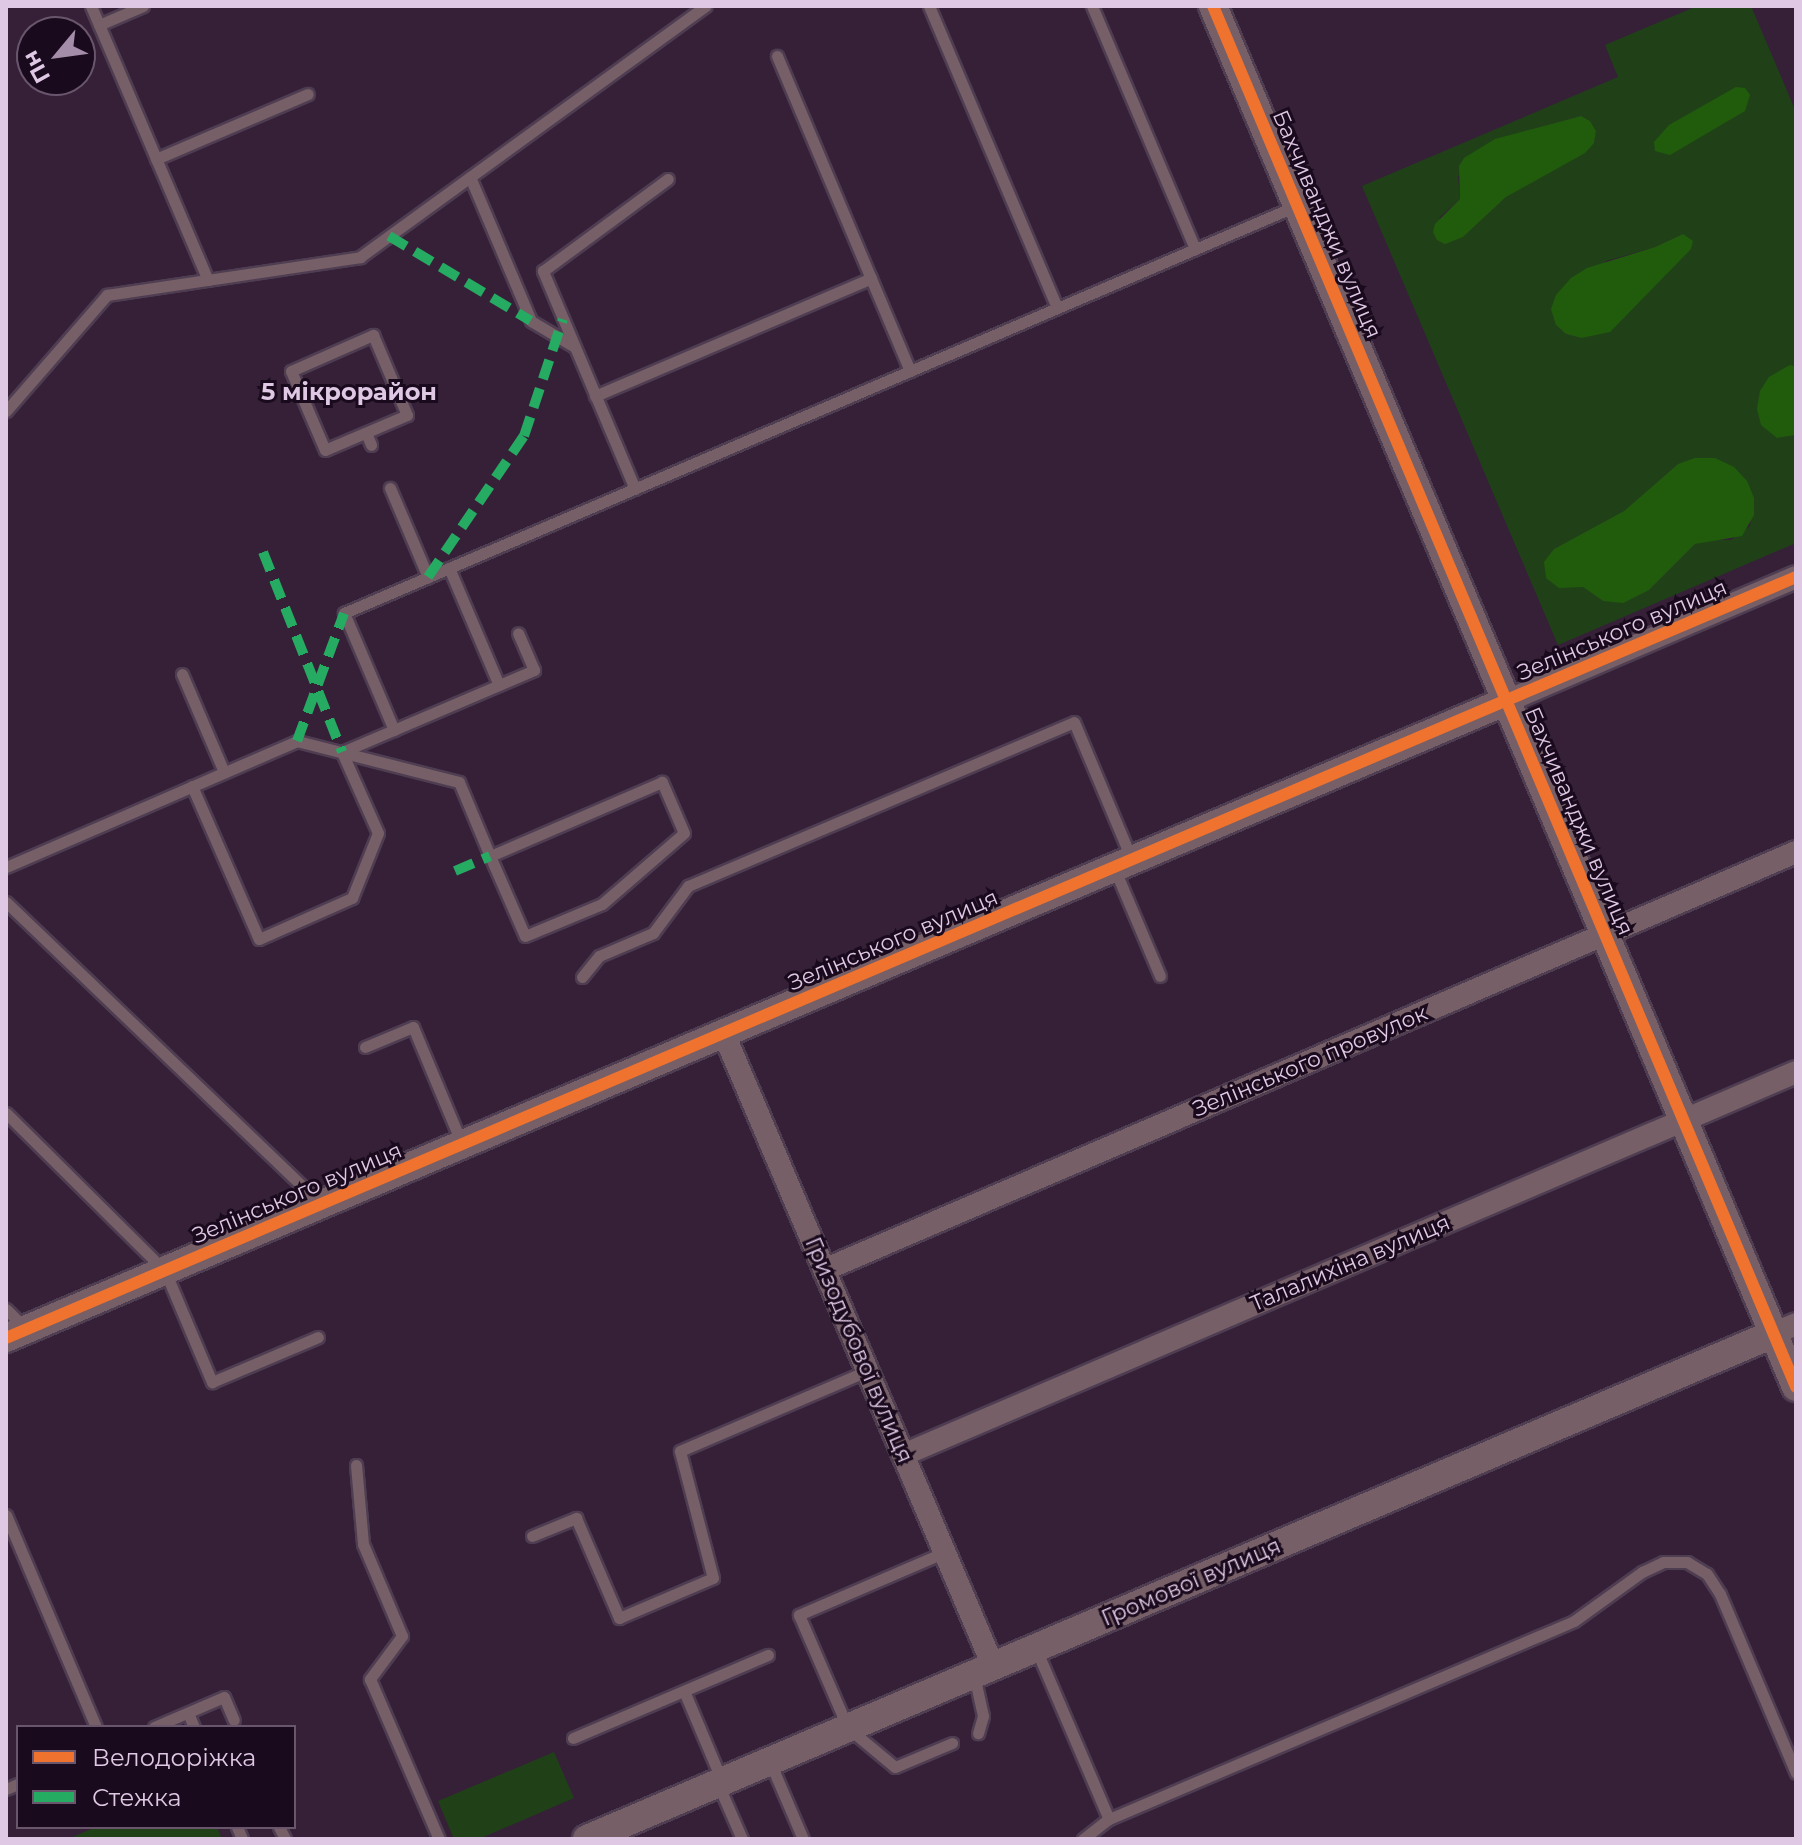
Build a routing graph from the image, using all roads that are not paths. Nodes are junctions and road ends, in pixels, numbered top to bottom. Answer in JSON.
{"nodes":[{"id":1,"x":91,"y":6,"type":"edge"},
{"id":2,"x":143,"y":6,"type":"edge"},
{"id":3,"x":705,"y":6,"type":"edge"},
{"id":4,"x":929,"y":6,"type":"edge"},
{"id":5,"x":1092,"y":6,"type":"edge"},
{"id":6,"x":1213,"y":6,"type":"edge"},
{"id":7,"x":99,"y":25,"type":"junction"},
{"id":8,"x":777,"y":56,"type":"dead end"},
{"id":9,"x":308,"y":94,"type":"dead end"},
{"id":10,"x":156,"y":159,"type":"junction"},
{"id":11,"x":470,"y":177,"type":"junction"},
{"id":12,"x":668,"y":179,"type":"dead end"},
{"id":13,"x":1297,"y":206,"type":"junction"},
{"id":14,"x":1195,"y":249,"type":"junction"},
{"id":15,"x":871,"y":278,"type":"junction"},
{"id":16,"x":208,"y":280,"type":"junction"},
{"id":17,"x":1057,"y":308,"type":"junction"},
{"id":18,"x":575,"y":347,"type":"junction"},
{"id":19,"x":910,"y":371,"type":"junction"},
{"id":20,"x":595,"y":396,"type":"junction"},
{"id":21,"x":6,"y":411,"type":"edge"},
{"id":22,"x":366,"y":433,"type":"junction"},
{"id":23,"x":371,"y":445,"type":"dead end"},
{"id":24,"x":390,"y":488,"type":"dead end"},
{"id":25,"x":635,"y":489,"type":"junction"},
{"id":26,"x":449,"y":568,"type":"junction"},
{"id":27,"x":428,"y":577,"type":"junction"},
{"id":28,"x":1796,"y":577,"type":"edge"},
{"id":29,"x":518,"y":633,"type":"dead end"},
{"id":30,"x":182,"y":674,"type":"dead end"},
{"id":31,"x":499,"y":685,"type":"junction"},
{"id":32,"x":1507,"y":701,"type":"junction"},
{"id":33,"x":394,"y":730,"type":"junction"},
{"id":34,"x":342,"y":752,"type":"junction"},
{"id":35,"x":224,"y":772,"type":"junction"},
{"id":36,"x":192,"y":786,"type":"junction"},
{"id":37,"x":1796,"y":852,"type":"edge"},
{"id":38,"x":490,"y":856,"type":"junction"},
{"id":39,"x":1123,"y":864,"type":"junction"},
{"id":40,"x":6,"y":867,"type":"edge"},
{"id":41,"x":6,"y":902,"type":"edge"},
{"id":42,"x":1605,"y":934,"type":"junction"},
{"id":43,"x":1160,"y":976,"type":"dead end"},
{"id":44,"x":582,"y":977,"type":"dead end"},
{"id":45,"x":724,"y":1034,"type":"junction"},
{"id":46,"x":365,"y":1047,"type":"dead end"},
{"id":47,"x":1796,"y":1072,"type":"edge"},
{"id":48,"x":6,"y":1113,"type":"edge"},
{"id":49,"x":1684,"y":1120,"type":"junction"},
{"id":50,"x":463,"y":1144,"type":"junction"},
{"id":51,"x":321,"y":1204,"type":"junction"},
{"id":52,"x":824,"y":1270,"type":"junction"},
{"id":53,"x":165,"y":1271,"type":"junction"},
{"id":54,"x":6,"y":1309,"type":"edge"},
{"id":55,"x":1785,"y":1329,"type":"edge"},
{"id":56,"x":16,"y":1334,"type":"edge"},
{"id":57,"x":318,"y":1337,"type":"dead end"},
{"id":58,"x":867,"y":1371,"type":"junction"},
{"id":59,"x":1796,"y":1387,"type":"edge"},
{"id":60,"x":903,"y":1455,"type":"junction"},
{"id":61,"x":356,"y":1465,"type":"dead end"},
{"id":62,"x":6,"y":1515,"type":"edge"},
{"id":63,"x":532,"y":1536,"type":"dead end"},
{"id":64,"x":945,"y":1552,"type":"junction"},
{"id":65,"x":1035,"y":1648,"type":"junction"},
{"id":66,"x":768,"y":1655,"type":"dead end"},
{"id":67,"x":984,"y":1670,"type":"junction"},
{"id":68,"x":684,"y":1691,"type":"junction"},
{"id":69,"x":188,"y":1713,"type":"junction"},
{"id":70,"x":234,"y":1720,"type":"dead end"},
{"id":71,"x":95,"y":1725,"type":"edge"},
{"id":72,"x":159,"y":1725,"type":"edge"},
{"id":73,"x":193,"y":1725,"type":"edge"},
{"id":74,"x":848,"y":1728,"type":"junction"},
{"id":75,"x":978,"y":1733,"type":"dead end"},
{"id":76,"x":573,"y":1738,"type":"dead end"},
{"id":77,"x":952,"y":1743,"type":"dead end"},
{"id":78,"x":770,"y":1761,"type":"junction"},
{"id":79,"x":1796,"y":1773,"type":"edge"},
{"id":80,"x":720,"y":1782,"type":"junction"},
{"id":81,"x":1109,"y":1819,"type":"junction"},
{"id":82,"x":439,"y":1839,"type":"edge"},
{"id":83,"x":587,"y":1839,"type":"edge"},
{"id":84,"x":742,"y":1839,"type":"edge"},
{"id":85,"x":803,"y":1839,"type":"edge"},
{"id":86,"x":1083,"y":1839,"type":"edge"}],
"edges":[{"from":1,"to":7,"type":"lane"},
{"from":2,"to":7,"type":"lane"},
{"from":3,"to":11,"type":"lane"},
{"from":4,"to":17,"type":"lane"},
{"from":5,"to":14,"type":"lane"},
{"from":6,"to":13,"type":"street","name":"Бахчиванджи вулиця"},
{"from":7,"to":10,"type":"lane"},
{"from":8,"to":15,"type":"lane"},
{"from":9,"to":10,"type":"lane"},
{"from":10,"to":16,"type":"lane"},
{"from":11,"to":16,"type":"lane"},
{"from":11,"to":18,"type":"lane"},
{"from":12,"to":18,"type":"lane"},
{"from":13,"to":14,"type":"lane"},
{"from":13,"to":32,"type":"street","name":"Бахчиванджи вулиця"},
{"from":14,"to":17,"type":"lane"},
{"from":15,"to":19,"type":"lane"},
{"from":15,"to":20,"type":"lane"},
{"from":16,"to":21,"type":"lane"},
{"from":17,"to":19,"type":"lane"},
{"from":18,"to":20,"type":"lane"},
{"from":19,"to":25,"type":"lane"},
{"from":20,"to":25,"type":"lane"},
{"from":22,"to":22,"type":"lane"},
{"from":22,"to":23,"type":"lane"},
{"from":24,"to":27,"type":"lane"},
{"from":25,"to":26,"type":"lane"},
{"from":26,"to":27,"type":"lane"},
{"from":26,"to":31,"type":"lane"},
{"from":27,"to":33,"type":"lane"},
{"from":28,"to":32,"type":"street","name":"Зелінського вулиця"},
{"from":29,"to":31,"type":"lane"},
{"from":30,"to":35,"type":"lane"},
{"from":31,"to":33,"type":"lane"},
{"from":32,"to":39,"type":"street","name":"Зелінського вулиця"},
{"from":32,"to":42,"type":"street","name":"Бахчиванджи вулиця"},
{"from":33,"to":34,"type":"lane"},
{"from":34,"to":35,"type":"lane"},
{"from":34,"to":36,"type":"lane"},
{"from":34,"to":38,"type":"lane"},
{"from":35,"to":36,"type":"lane"},
{"from":36,"to":40,"type":"lane"},
{"from":37,"to":42,"type":"street","name":"Зелінського провулок"},
{"from":38,"to":38,"type":"lane"},
{"from":39,"to":43,"type":"lane"},
{"from":39,"to":44,"type":"lane"},
{"from":39,"to":45,"type":"street","name":"Зелінського вулиця"},
{"from":41,"to":51,"type":"lane"},
{"from":42,"to":49,"type":"street","name":"Бахчиванджи вулиця"},
{"from":42,"to":52,"type":"street","name":"Зелінського провулок"},
{"from":45,"to":50,"type":"street","name":"Зелінського вулиця"},
{"from":45,"to":52,"type":"street","name":"Гризодубової вулиця"},
{"from":46,"to":50,"type":"lane"},
{"from":47,"to":49,"type":"street","name":"Талалихіна вулиця"},
{"from":48,"to":53,"type":"lane"},
{"from":49,"to":55,"type":"street","name":"Бахчиванджи вулиця"},
{"from":49,"to":60,"type":"street","name":"Талалихіна вулиця"},
{"from":50,"to":51,"type":"street","name":"Зелінського вулиця"},
{"from":51,"to":53,"type":"street","name":"Зелінського вулиця"},
{"from":52,"to":58,"type":"street","name":"Гризодубової вулиця"},
{"from":53,"to":56,"type":"street","name":"Зелінського вулиця"},
{"from":53,"to":57,"type":"lane"},
{"from":54,"to":56,"type":"lane"},
{"from":55,"to":59,"type":"street","name":"Бахчиванджи вулиця"},
{"from":55,"to":65,"type":"street","name":"Громової вулиця"},
{"from":58,"to":60,"type":"street","name":"Гризодубової вулиця"},
{"from":58,"to":63,"type":"lane"},
{"from":60,"to":64,"type":"street","name":"Гризодубової вулиця"},
{"from":61,"to":82,"type":"lane"},
{"from":62,"to":71,"type":"lane"},
{"from":64,"to":67,"type":"street","name":"Гризодубової вулиця"},
{"from":64,"to":74,"type":"lane"},
{"from":65,"to":67,"type":"street","name":"Громової вулиця"},
{"from":65,"to":81,"type":"lane"},
{"from":66,"to":68,"type":"lane"},
{"from":67,"to":74,"type":"street","name":"Громової вулиця"},
{"from":67,"to":75,"type":"lane"},
{"from":68,"to":76,"type":"lane"},
{"from":68,"to":80,"type":"lane"},
{"from":69,"to":70,"type":"lane"},
{"from":69,"to":72,"type":"lane"},
{"from":69,"to":73,"type":"lane"},
{"from":74,"to":77,"type":"lane"},
{"from":74,"to":78,"type":"street","name":"Громової вулиця"},
{"from":78,"to":80,"type":"street","name":"Громової вулиця"},
{"from":78,"to":85,"type":"lane"},
{"from":79,"to":81,"type":"lane"},
{"from":80,"to":83,"type":"street","name":"Громової вулиця"},
{"from":80,"to":84,"type":"lane"},
{"from":81,"to":86,"type":"lane"}]}
